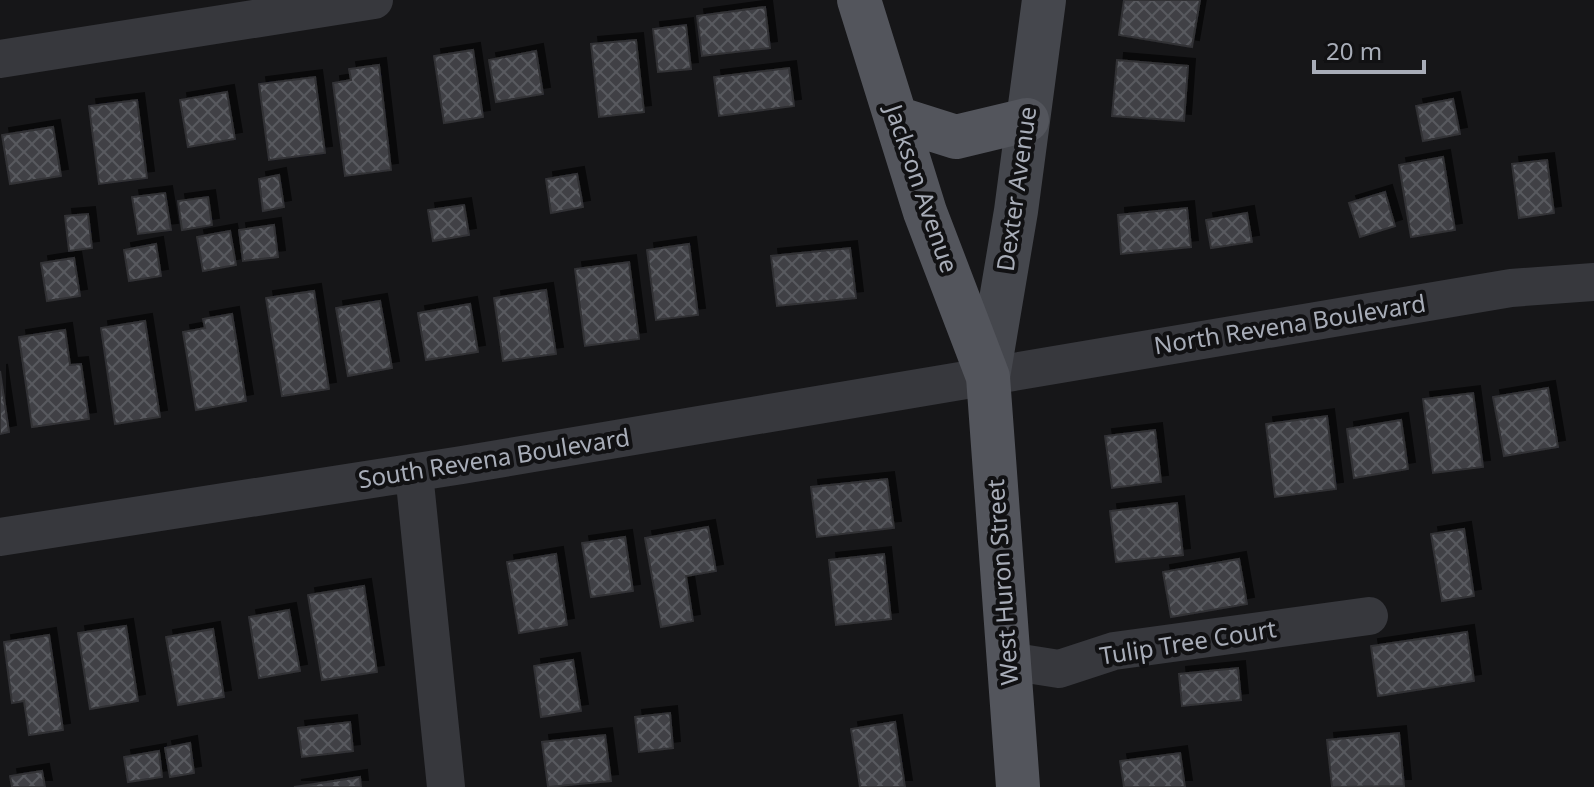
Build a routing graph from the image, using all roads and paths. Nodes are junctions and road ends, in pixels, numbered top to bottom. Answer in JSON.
{"nodes":[{"id":1,"x":374,"y":0,"type":"edge"},
{"id":2,"x":859,"y":0,"type":"edge"},
{"id":3,"x":1044,"y":0,"type":"edge"},
{"id":4,"x":0,"y":59,"type":"edge"},
{"id":5,"x":896,"y":118,"type":"junction"},
{"id":6,"x":1027,"y":120,"type":"junction"},
{"id":7,"x":1594,"y":282,"type":"edge"},
{"id":8,"x":988,"y":377,"type":"junction"},
{"id":9,"x":414,"y":473,"type":"junction"},
{"id":10,"x":0,"y":537,"type":"edge"},
{"id":11,"x":1369,"y":616,"type":"dead end"},
{"id":12,"x":1008,"y":661,"type":"junction"},
{"id":13,"x":446,"y":787,"type":"edge"},
{"id":14,"x":1018,"y":787,"type":"edge"}],
"edges":[{"from":1,"to":4,"type":"street"},
{"from":2,"to":5,"type":"main road","name":"Jackson Avenue"},
{"from":3,"to":6,"type":"main road","name":"Dexter Avenue"},
{"from":5,"to":6,"type":"main road"},
{"from":5,"to":8,"type":"main road","name":"Jackson Avenue"},
{"from":6,"to":8,"type":"main road","name":"Dexter Avenue"},
{"from":7,"to":8,"type":"street","name":"North Revena Boulevard"},
{"from":8,"to":9,"type":"street","name":"South Revena Boulevard"},
{"from":8,"to":12,"type":"main road","name":"West Huron Street"},
{"from":9,"to":10,"type":"street","name":"South Revena Boulevard"},
{"from":9,"to":13,"type":"street"},
{"from":11,"to":12,"type":"street","name":"Tulip Tree Court"},
{"from":12,"to":14,"type":"main road","name":"West Huron Street"}]}
